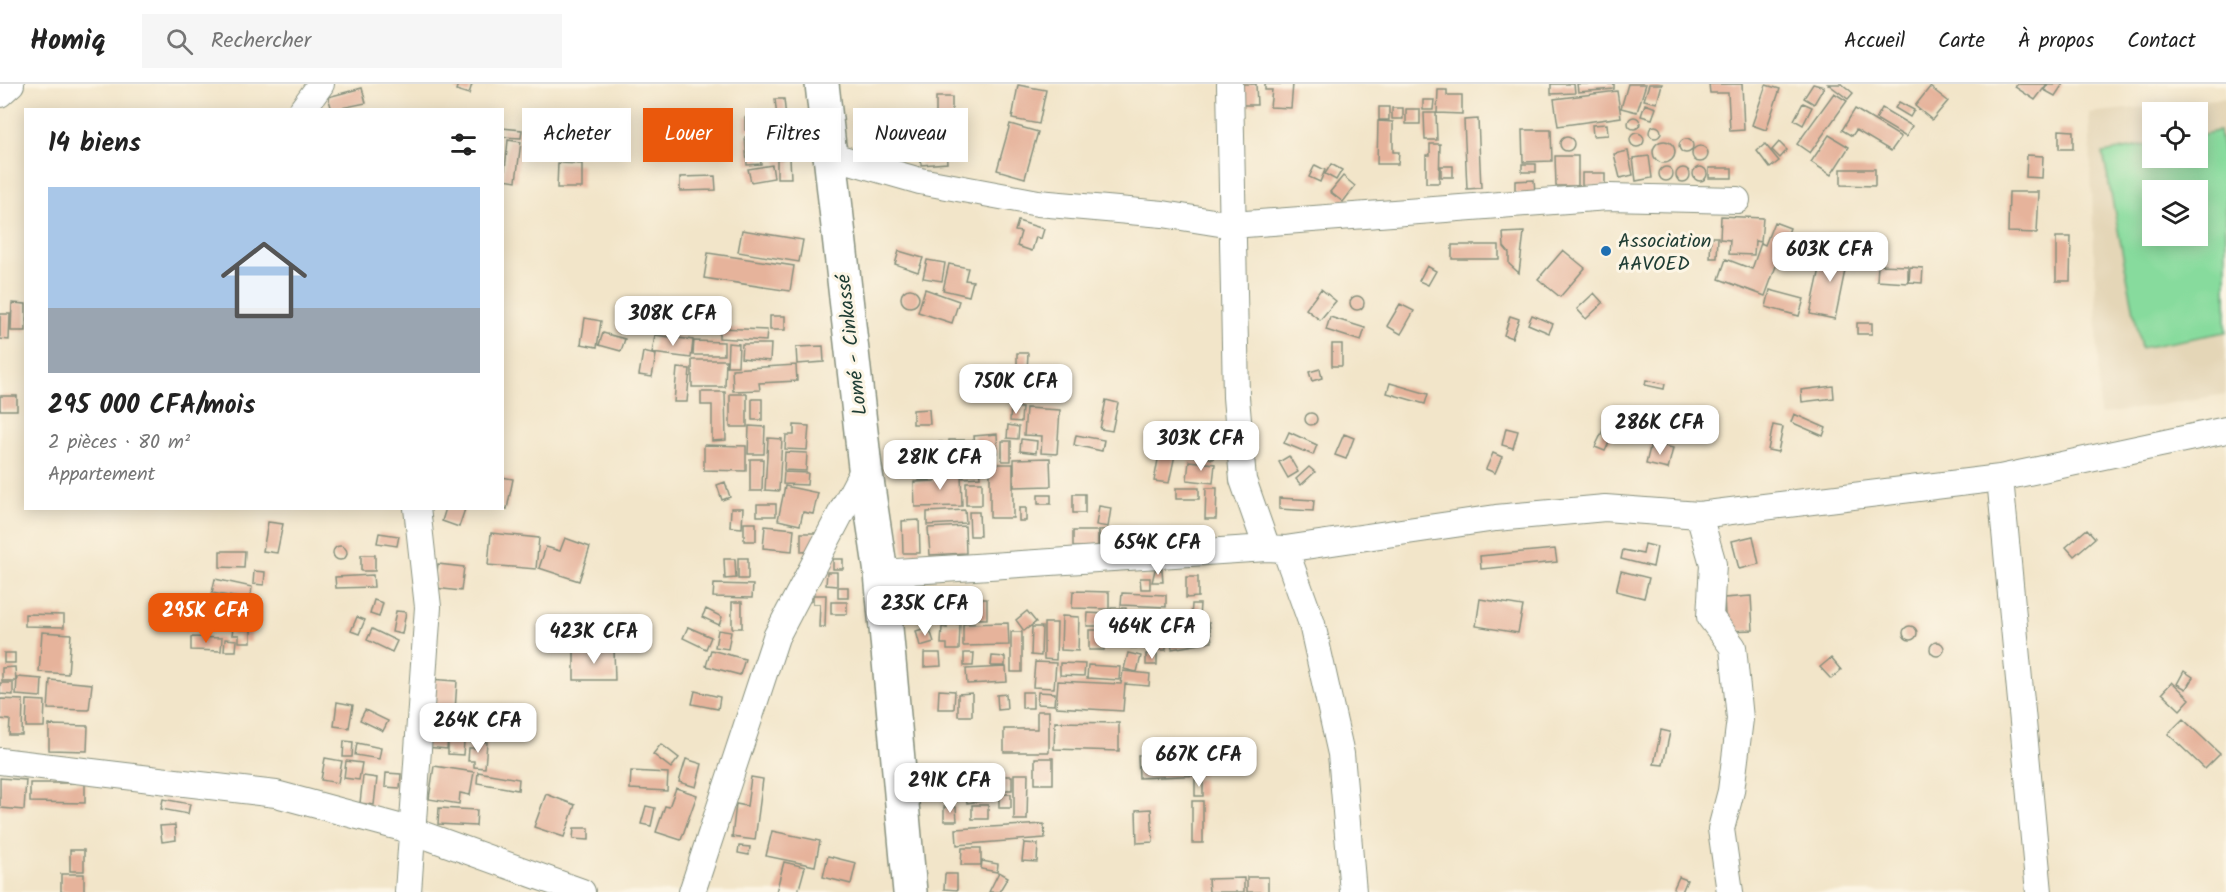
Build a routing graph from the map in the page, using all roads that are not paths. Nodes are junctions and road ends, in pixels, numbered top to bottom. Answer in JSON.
{"nodes":[{"id":1,"x":11,"y":84,"type":"edge"},
{"id":2,"x":321,"y":84,"type":"edge"},
{"id":3,"x":822,"y":84,"type":"edge"},
{"id":4,"x":1230,"y":84,"type":"edge"},
{"id":5,"x":0,"y":94,"type":"edge"},
{"id":6,"x":303,"y":108,"type":"edge"},
{"id":7,"x":824,"y":108,"type":"edge"},
{"id":8,"x":841,"y":158,"type":"edge"},
{"id":9,"x":830,"y":162,"type":"edge"},
{"id":10,"x":1737,"y":200,"type":"dead end"},
{"id":11,"x":1232,"y":225,"type":"junction"},
{"id":12,"x":2226,"y":430,"type":"edge"},
{"id":13,"x":865,"y":467,"type":"junction"},
{"id":14,"x":2000,"y":478,"type":"junction"},
{"id":15,"x":417,"y":510,"type":"edge"},
{"id":16,"x":1699,"y":515,"type":"junction"},
{"id":17,"x":1276,"y":548,"type":"junction"},
{"id":18,"x":881,"y":573,"type":"junction"},
{"id":19,"x":0,"y":760,"type":"edge"},
{"id":20,"x":410,"y":830,"type":"junction"},
{"id":21,"x":408,"y":892,"type":"edge"},
{"id":22,"x":582,"y":892,"type":"edge"},
{"id":23,"x":692,"y":892,"type":"edge"},
{"id":24,"x":910,"y":892,"type":"edge"},
{"id":25,"x":1353,"y":892,"type":"edge"},
{"id":26,"x":1730,"y":892,"type":"edge"},
{"id":27,"x":2039,"y":892,"type":"edge"}],
"edges":[{"from":1,"to":5,"type":"street"},
{"from":2,"to":6,"type":"street"},
{"from":3,"to":7,"type":"highway","name":"Lomé - Cinkassé"},
{"from":4,"to":11,"type":"street"},
{"from":8,"to":11,"type":"street"},
{"from":9,"to":13,"type":"highway","name":"Lomé - Cinkassé"},
{"from":10,"to":11,"type":"street"},
{"from":11,"to":17,"type":"street"},
{"from":12,"to":14,"type":"street"},
{"from":13,"to":18,"type":"highway","name":"Lomé - Cinkassé"},
{"from":13,"to":23,"type":"street"},
{"from":14,"to":16,"type":"street"},
{"from":14,"to":27,"type":"street"},
{"from":15,"to":20,"type":"street"},
{"from":16,"to":17,"type":"street"},
{"from":16,"to":26,"type":"street"},
{"from":17,"to":18,"type":"street"},
{"from":17,"to":25,"type":"street"},
{"from":18,"to":24,"type":"highway","name":"Lomé - Cinkassé"},
{"from":19,"to":20,"type":"street"},
{"from":20,"to":21,"type":"street"},
{"from":20,"to":22,"type":"street"}]}
